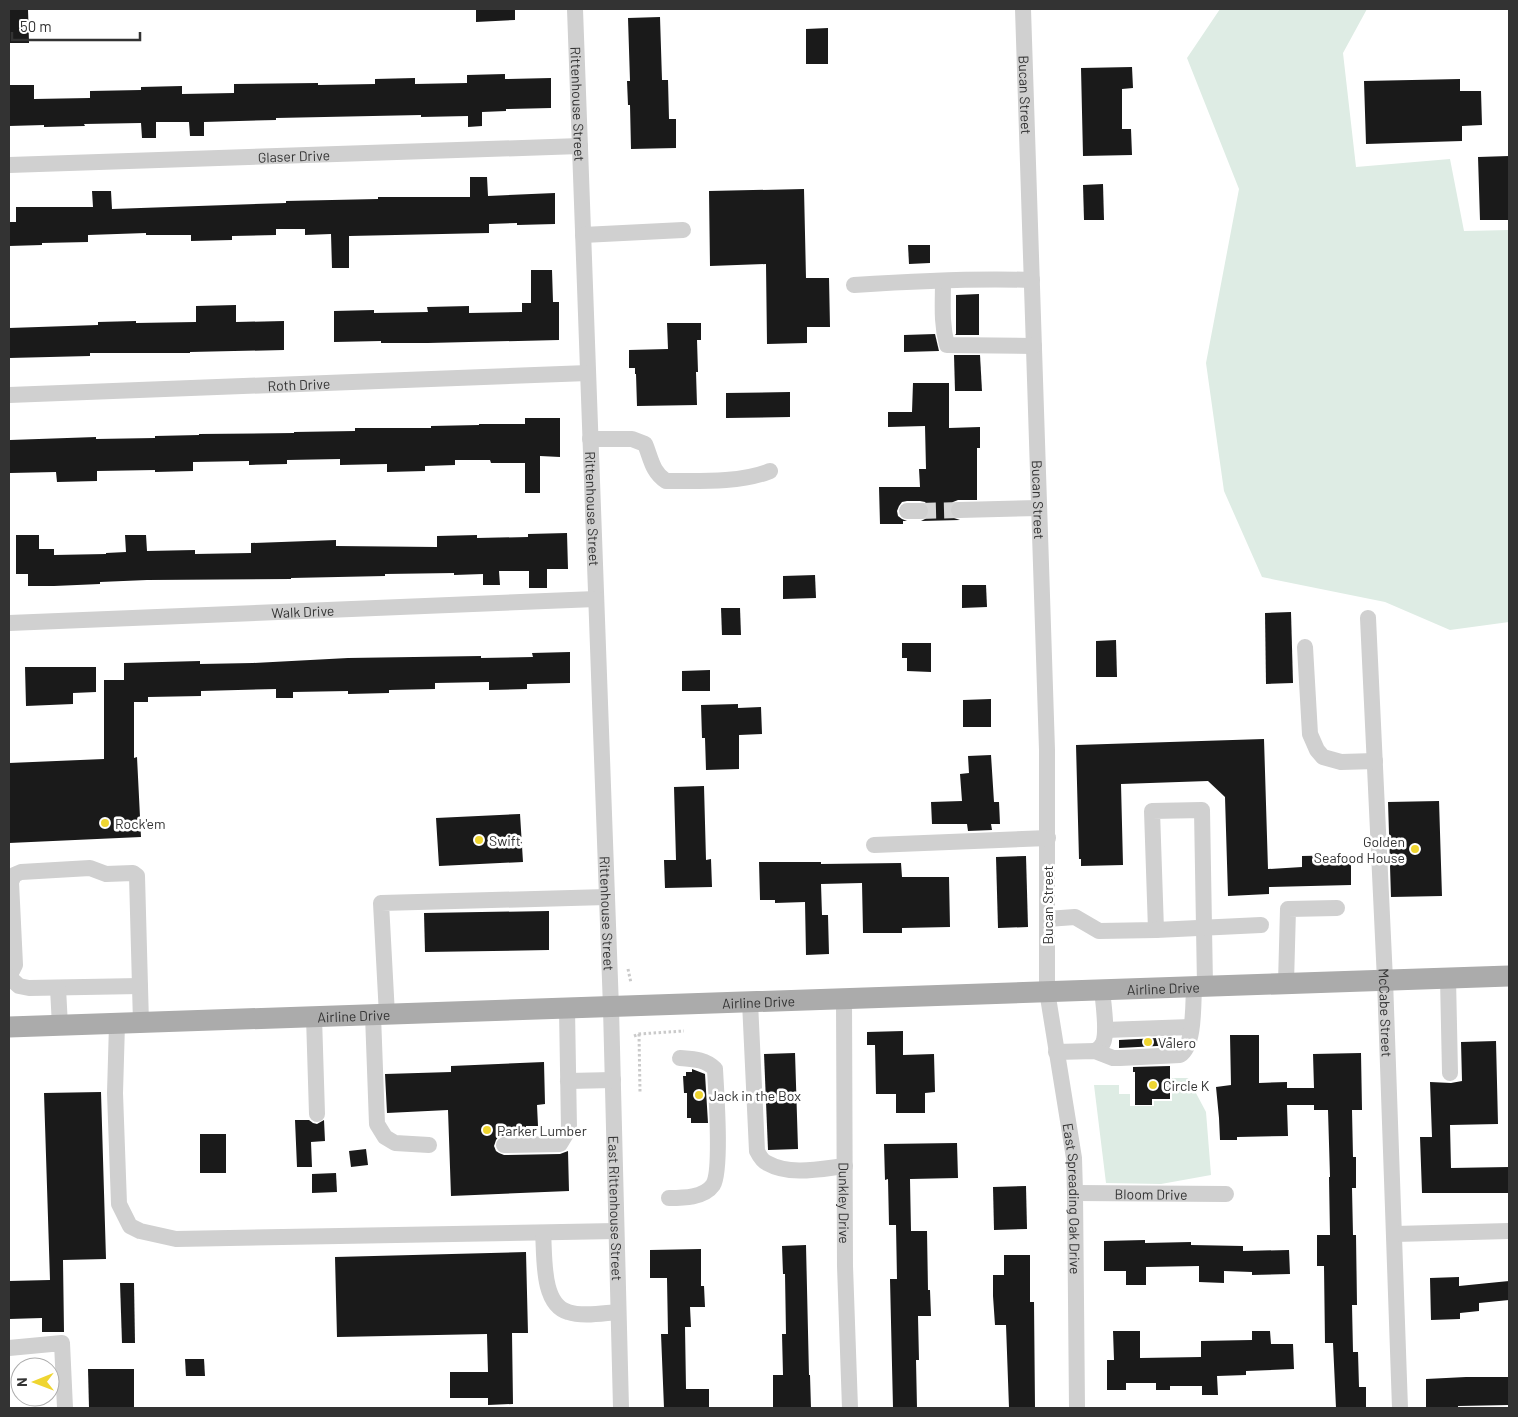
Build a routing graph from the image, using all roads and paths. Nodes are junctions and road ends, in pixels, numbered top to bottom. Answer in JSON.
{"nodes":[{"id":1,"x":575,"y":9,"type":"edge"},
{"id":2,"x":1023,"y":9,"type":"edge"},
{"id":3,"x":580,"y":146,"type":"junction"},
{"id":4,"x":9,"y":165,"type":"edge"},
{"id":5,"x":683,"y":230,"type":"dead end"},
{"id":6,"x":583,"y":235,"type":"junction"},
{"id":7,"x":1032,"y":280,"type":"junction"},
{"id":8,"x":943,"y":281,"type":"junction"},
{"id":9,"x":854,"y":285,"type":"dead end"},
{"id":10,"x":1034,"y":346,"type":"junction"},
{"id":11,"x":588,"y":372,"type":"junction"},
{"id":12,"x":9,"y":395,"type":"edge"},
{"id":13,"x":590,"y":439,"type":"junction"},
{"id":14,"x":770,"y":471,"type":"dead end"},
{"id":15,"x":1039,"y":508,"type":"junction"},
{"id":16,"x":959,"y":510,"type":"tunnel mouth"},
{"id":17,"x":596,"y":599,"type":"junction"},
{"id":18,"x":1368,"y":618,"type":"dead end"},
{"id":19,"x":9,"y":623,"type":"edge"},
{"id":20,"x":1305,"y":647,"type":"dead end"},
{"id":21,"x":1375,"y":761,"type":"junction"},
{"id":22,"x":1048,"y":838,"type":"junction"},
{"id":23,"x":874,"y":845,"type":"dead end"},
{"id":24,"x":10,"y":879,"type":"edge"},
{"id":25,"x":607,"y":897,"type":"junction"},
{"id":26,"x":1337,"y":908,"type":"dead end"},
{"id":27,"x":1047,"y":919,"type":"junction"},
{"id":28,"x":1261,"y":925,"type":"dead end"},
{"id":29,"x":1204,"y":928,"type":"junction"},
{"id":30,"x":1156,"y":930,"type":"junction"},
{"id":31,"x":1509,"y":976,"type":"edge"},
{"id":32,"x":9,"y":977,"type":"edge"},
{"id":33,"x":1448,"y":978,"type":"junction"},
{"id":34,"x":1385,"y":980,"type":"junction"},
{"id":35,"x":1286,"y":983,"type":"junction"},
{"id":36,"x":140,"y":986,"type":"junction"},
{"id":37,"x":1200,"y":986,"type":"junction"},
{"id":38,"x":58,"y":988,"type":"junction"},
{"id":39,"x":1102,"y":989,"type":"junction"},
{"id":40,"x":1047,"y":991,"type":"junction"},
{"id":41,"x":844,"y":998,"type":"junction"},
{"id":42,"x":750,"y":1002,"type":"junction"},
{"id":43,"x":611,"y":1008,"type":"junction"},
{"id":44,"x":567,"y":1009,"type":"junction"},
{"id":45,"x":380,"y":1015,"type":"junction"},
{"id":46,"x":314,"y":1017,"type":"junction"},
{"id":47,"x":141,"y":1023,"type":"junction"},
{"id":48,"x":117,"y":1024,"type":"junction"},
{"id":49,"x":60,"y":1026,"type":"junction"},
{"id":50,"x":1192,"y":1026,"type":"junction"},
{"id":51,"x":9,"y":1027,"type":"edge"},
{"id":52,"x":1105,"y":1030,"type":"junction"},
{"id":53,"x":684,"y":1032,"type":"dead end"},
{"id":54,"x":640,"y":1034,"type":"junction"},
{"id":55,"x":634,"y":1036,"type":"dead end"},
{"id":56,"x":1095,"y":1051,"type":"junction"},
{"id":57,"x":1056,"y":1052,"type":"junction"},
{"id":58,"x":680,"y":1058,"type":"dead end"},
{"id":59,"x":1450,"y":1073,"type":"dead end"},
{"id":60,"x":613,"y":1080,"type":"junction"},
{"id":61,"x":568,"y":1081,"type":"junction"},
{"id":62,"x":640,"y":1092,"type":"dead end"},
{"id":63,"x":318,"y":1114,"type":"dead end"},
{"id":64,"x":428,"y":1145,"type":"dead end"},
{"id":65,"x":504,"y":1145,"type":"dead end"},
{"id":66,"x":845,"y":1166,"type":"junction"},
{"id":67,"x":1075,"y":1193,"type":"junction"},
{"id":68,"x":1226,"y":1194,"type":"dead end"},
{"id":69,"x":669,"y":1198,"type":"dead end"},
{"id":70,"x":1509,"y":1231,"type":"edge"},
{"id":71,"x":616,"y":1232,"type":"junction"},
{"id":72,"x":543,"y":1233,"type":"junction"},
{"id":73,"x":1395,"y":1234,"type":"junction"},
{"id":74,"x":618,"y":1312,"type":"junction"},
{"id":75,"x":9,"y":1348,"type":"edge"},
{"id":76,"x":64,"y":1408,"type":"edge"},
{"id":77,"x":621,"y":1408,"type":"edge"},
{"id":78,"x":850,"y":1408,"type":"edge"},
{"id":79,"x":1077,"y":1408,"type":"edge"},
{"id":80,"x":1400,"y":1408,"type":"edge"}],
"edges":[{"from":1,"to":3,"type":"street","name":"Rittenhouse Street"},
{"from":2,"to":7,"type":"street","name":"Bucan Street"},
{"from":3,"to":4,"type":"street","name":"Glaser Drive"},
{"from":3,"to":6,"type":"street","name":"Rittenhouse Street"},
{"from":5,"to":6,"type":"street"},
{"from":6,"to":11,"type":"street","name":"Rittenhouse Street"},
{"from":7,"to":8,"type":"street"},
{"from":7,"to":10,"type":"street","name":"Bucan Street"},
{"from":8,"to":9,"type":"street"},
{"from":8,"to":10,"type":"street"},
{"from":10,"to":15,"type":"street","name":"Bucan Street"},
{"from":11,"to":12,"type":"street","name":"Roth Drive"},
{"from":11,"to":13,"type":"street","name":"Rittenhouse Street"},
{"from":13,"to":14,"type":"street"},
{"from":13,"to":17,"type":"street","name":"Rittenhouse Street"},
{"from":15,"to":16,"type":"street"},
{"from":15,"to":22,"type":"street","name":"Bucan Street"},
{"from":17,"to":19,"type":"street","name":"Walk Drive"},
{"from":17,"to":25,"type":"street","name":"Rittenhouse Street"},
{"from":18,"to":21,"type":"street","name":"McCabe Street"},
{"from":20,"to":21,"type":"street"},
{"from":21,"to":34,"type":"street","name":"McCabe Street"},
{"from":22,"to":23,"type":"street"},
{"from":22,"to":27,"type":"street","name":"Bucan Street"},
{"from":24,"to":32,"type":"street"},
{"from":24,"to":36,"type":"street"},
{"from":25,"to":43,"type":"street","name":"Rittenhouse Street"},
{"from":25,"to":45,"type":"street"},
{"from":26,"to":35,"type":"street"},
{"from":27,"to":30,"type":"street"},
{"from":27,"to":40,"type":"street","name":"Bucan Street"},
{"from":28,"to":29,"type":"street"},
{"from":29,"to":30,"type":"street"},
{"from":29,"to":30,"type":"street"},
{"from":29,"to":37,"type":"street"},
{"from":31,"to":33,"type":"main road","name":"Airline Drive"},
{"from":32,"to":38,"type":"street"},
{"from":33,"to":34,"type":"main road","name":"Airline Drive"},
{"from":33,"to":59,"type":"street"},
{"from":34,"to":35,"type":"main road","name":"Airline Drive"},
{"from":34,"to":73,"type":"street","name":"McCabe Street"},
{"from":35,"to":37,"type":"main road","name":"Airline Drive"},
{"from":36,"to":38,"type":"street"},
{"from":36,"to":47,"type":"street"},
{"from":37,"to":39,"type":"main road","name":"Airline Drive"},
{"from":37,"to":50,"type":"street"},
{"from":38,"to":49,"type":"street"},
{"from":39,"to":40,"type":"main road","name":"Airline Drive"},
{"from":39,"to":52,"type":"street"},
{"from":40,"to":41,"type":"main road","name":"Airline Drive"},
{"from":40,"to":57,"type":"street","name":"East Spreading Oak Drive"},
{"from":41,"to":42,"type":"main road","name":"Airline Drive"},
{"from":41,"to":66,"type":"street","name":"Dunkley Drive"},
{"from":42,"to":43,"type":"main road","name":"Airline Drive"},
{"from":42,"to":66,"type":"street"},
{"from":43,"to":44,"type":"main road","name":"Airline Drive"},
{"from":43,"to":60,"type":"street","name":"East Rittenhouse Street"},
{"from":44,"to":45,"type":"main road","name":"Airline Drive"},
{"from":44,"to":61,"type":"street"},
{"from":45,"to":46,"type":"main road","name":"Airline Drive"},
{"from":45,"to":64,"type":"street"},
{"from":46,"to":47,"type":"main road","name":"Airline Drive"},
{"from":46,"to":63,"type":"street"},
{"from":47,"to":48,"type":"main road","name":"Airline Drive"},
{"from":48,"to":49,"type":"main road","name":"Airline Drive"},
{"from":48,"to":72,"type":"street"},
{"from":49,"to":51,"type":"main road","name":"Airline Drive"},
{"from":50,"to":52,"type":"street"},
{"from":50,"to":56,"type":"street"},
{"from":52,"to":56,"type":"street"},
{"from":53,"to":54,"type":"path"},
{"from":54,"to":55,"type":"path"},
{"from":54,"to":62,"type":"path"},
{"from":56,"to":57,"type":"street"},
{"from":57,"to":67,"type":"street","name":"East Spreading Oak Drive"},
{"from":58,"to":69,"type":"street"},
{"from":60,"to":61,"type":"street"},
{"from":60,"to":71,"type":"street","name":"East Rittenhouse Street"},
{"from":61,"to":65,"type":"street"},
{"from":66,"to":78,"type":"street","name":"Dunkley Drive"},
{"from":67,"to":68,"type":"street","name":"Bloom Drive"},
{"from":67,"to":79,"type":"street","name":"East Spreading Oak Drive"},
{"from":70,"to":73,"type":"street"},
{"from":71,"to":72,"type":"street"},
{"from":71,"to":74,"type":"street","name":"East Rittenhouse Street"},
{"from":72,"to":74,"type":"street"},
{"from":73,"to":80,"type":"street","name":"McCabe Street"},
{"from":74,"to":77,"type":"street","name":"East Rittenhouse Street"},
{"from":75,"to":76,"type":"street"}]}
